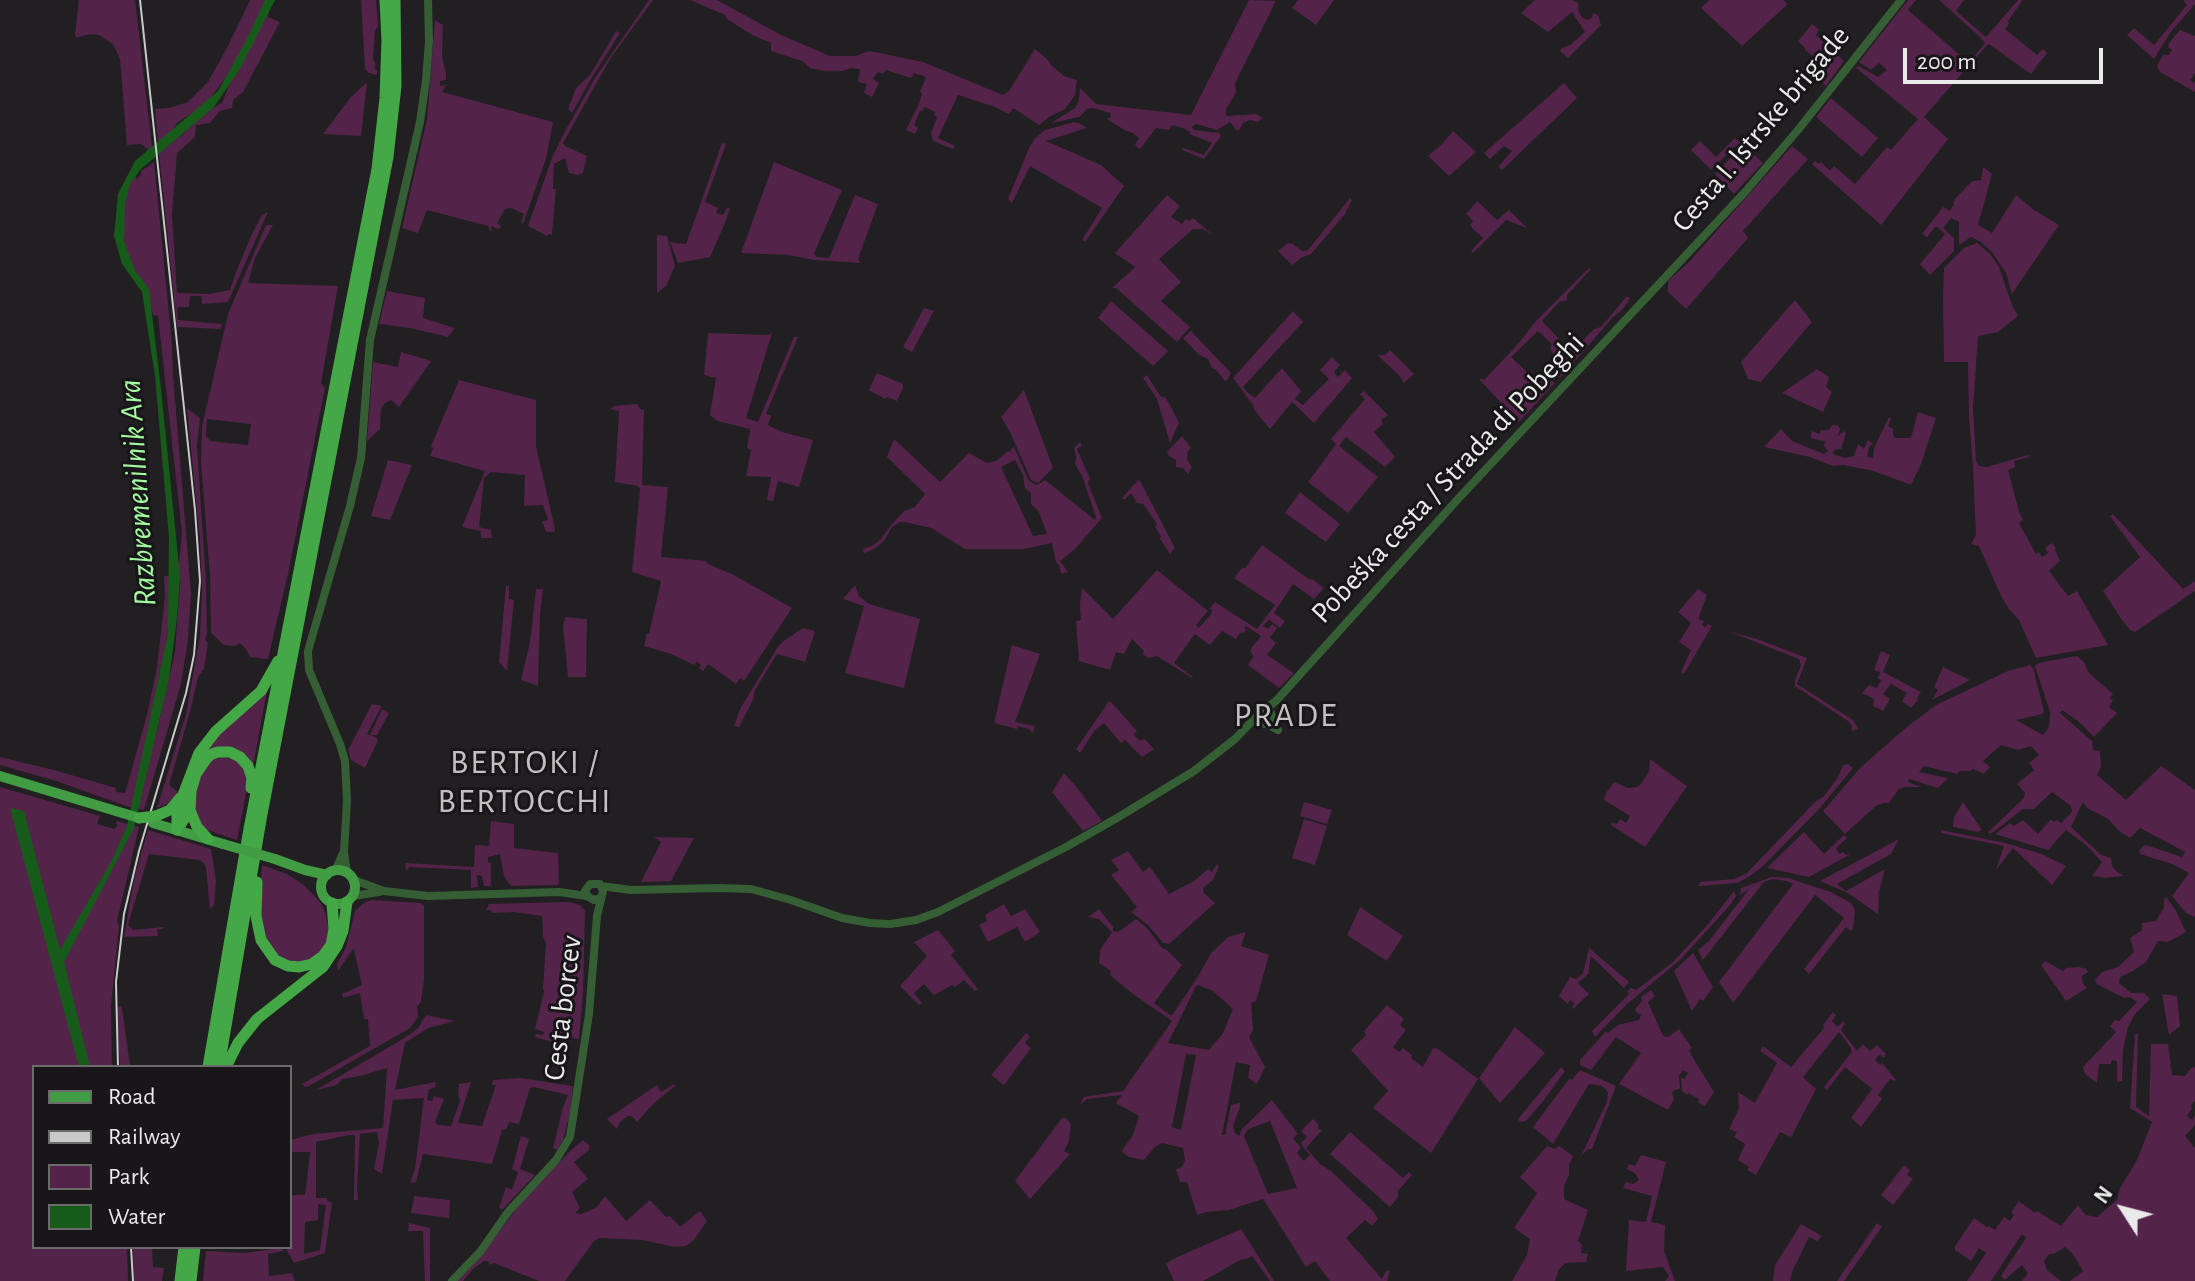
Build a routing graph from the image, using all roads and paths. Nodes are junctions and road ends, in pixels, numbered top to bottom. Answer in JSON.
{"nodes":[{"id":1,"x":385,"y":0,"type":"edge"},
{"id":2,"x":395,"y":0,"type":"edge"},
{"id":3,"x":428,"y":0,"type":"edge"},
{"id":4,"x":1901,"y":0,"type":"edge"},
{"id":5,"x":1657,"y":288,"type":"joint"},
{"id":6,"x":285,"y":647,"type":"junction"},
{"id":7,"x":0,"y":776,"type":"edge"},
{"id":8,"x":183,"y":795,"type":"junction"},
{"id":9,"x":190,"y":810,"type":"junction"},
{"id":10,"x":262,"y":814,"type":"junction"},
{"id":11,"x":139,"y":818,"type":"joint"},
{"id":12,"x":154,"y":819,"type":"junction"},
{"id":13,"x":249,"y":829,"type":"junction"},
{"id":14,"x":177,"y":830,"type":"junction"},
{"id":15,"x":208,"y":839,"type":"junction"},
{"id":16,"x":344,"y":852,"type":"junction"},
{"id":17,"x":305,"y":870,"type":"junction"},
{"id":18,"x":331,"y":873,"type":"junction"},
{"id":19,"x":351,"y":876,"type":"junction"},
{"id":20,"x":588,"y":885,"type":"junction"},
{"id":21,"x":601,"y":886,"type":"junction"},
{"id":22,"x":321,"y":887,"type":"junction"},
{"id":23,"x":631,"y":890,"type":"junction"},
{"id":24,"x":384,"y":891,"type":"junction"},
{"id":25,"x":559,"y":892,"type":"junction"},
{"id":26,"x":595,"y":898,"type":"junction"},
{"id":27,"x":350,"y":899,"type":"junction"},
{"id":28,"x":332,"y":903,"type":"junction"},
{"id":29,"x":890,"y":924,"type":"joint"},
{"id":30,"x":208,"y":1065,"type":"edge"},
{"id":31,"x":219,"y":1065,"type":"edge"},
{"id":32,"x":227,"y":1065,"type":"edge"},
{"id":33,"x":184,"y":1249,"type":"edge"},
{"id":34,"x":195,"y":1249,"type":"edge"},
{"id":35,"x":180,"y":1281,"type":"edge"},
{"id":36,"x":191,"y":1281,"type":"edge"},
{"id":37,"x":452,"y":1281,"type":"edge"}],
"edges":[{"from":1,"to":6,"type":"highway"},
{"from":2,"to":10,"type":"highway"},
{"from":3,"to":16,"type":"street"},
{"from":4,"to":5,"type":"street","name":"Cesta I. Istrske brigade"},
{"from":5,"to":29,"type":"street","name":"Pobeška cesta / Strada di Pobeghi"},
{"from":6,"to":8,"type":"highway"},
{"from":6,"to":13,"type":"highway"},
{"from":7,"to":11,"type":"main road"},
{"from":8,"to":12,"type":"highway"},
{"from":8,"to":14,"type":"highway"},
{"from":9,"to":13,"type":"highway"},
{"from":9,"to":14,"type":"highway"},
{"from":9,"to":15,"type":"highway"},
{"from":10,"to":28,"type":"highway"},
{"from":10,"to":31,"type":"highway"},
{"from":11,"to":12,"type":"highway","bridge":true},
{"from":12,"to":14,"type":"main road"},
{"from":13,"to":30,"type":"highway"},
{"from":14,"to":15,"type":"main road"},
{"from":15,"to":17,"type":"main road","bridge":true},
{"from":16,"to":18,"type":"street"},
{"from":16,"to":19,"type":"street"},
{"from":17,"to":18,"type":"main road"},
{"from":17,"to":22,"type":"main road"},
{"from":18,"to":19,"type":"main road"},
{"from":18,"to":22,"type":"main road"},
{"from":19,"to":24,"type":"street"},
{"from":19,"to":27,"type":"main road"},
{"from":20,"to":21,"type":"street"},
{"from":20,"to":25,"type":"street"},
{"from":20,"to":26,"type":"street"},
{"from":21,"to":23,"type":"street","name":"Cesta borcev"},
{"from":21,"to":26,"type":"street"},
{"from":22,"to":28,"type":"main road"},
{"from":23,"to":26,"type":"street","name":"Cesta borcev"},
{"from":23,"to":29,"type":"street","name":"Cesta borcev"},
{"from":24,"to":25,"type":"street"},
{"from":24,"to":27,"type":"street"},
{"from":25,"to":26,"type":"street"},
{"from":26,"to":37,"type":"street","name":"Cesta borcev"},
{"from":27,"to":28,"type":"main road"},
{"from":27,"to":32,"type":"highway"},
{"from":33,"to":35,"type":"highway"},
{"from":34,"to":36,"type":"highway"}]}
